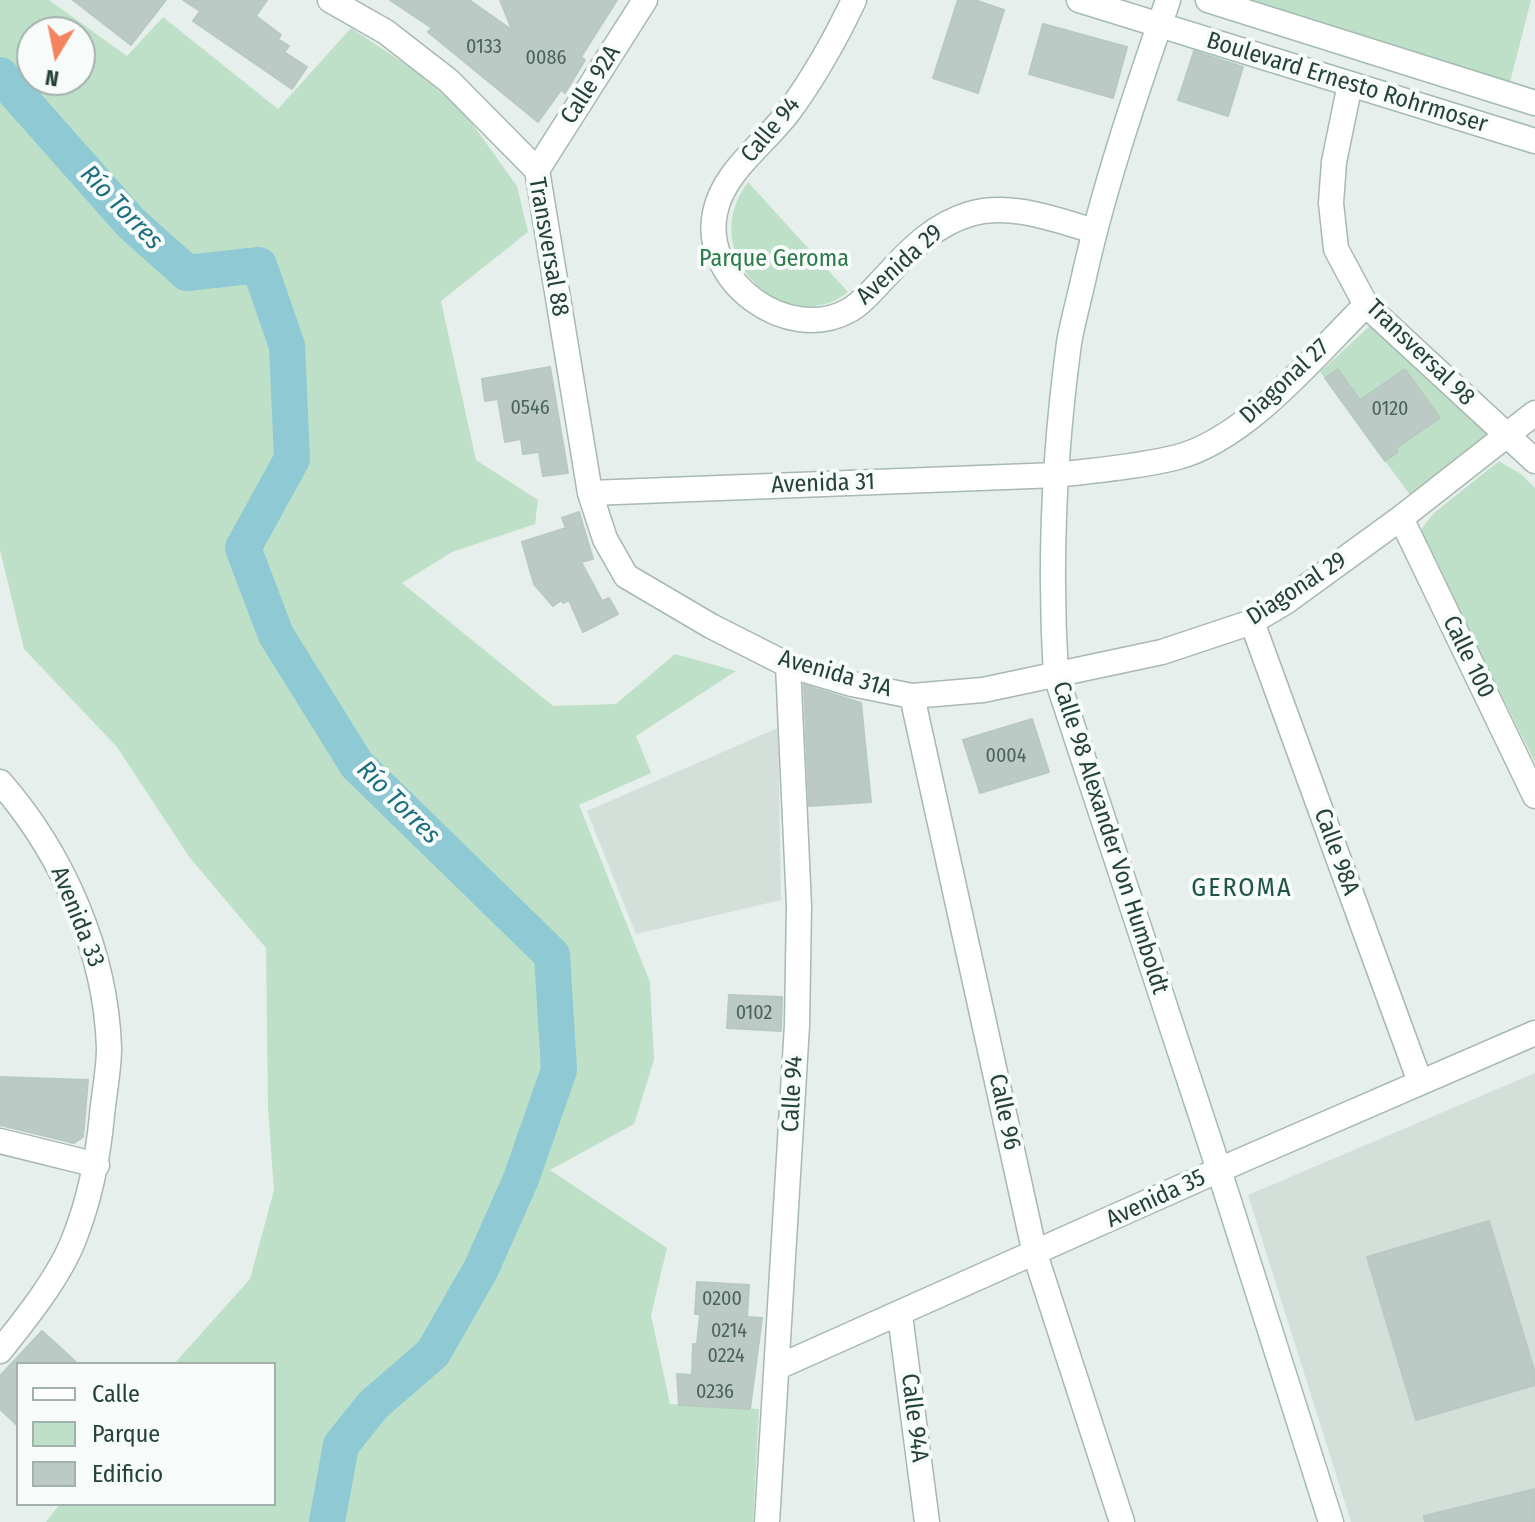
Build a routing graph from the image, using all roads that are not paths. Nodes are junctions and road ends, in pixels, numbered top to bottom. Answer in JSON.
{"nodes":[{"id":1,"x":330,"y":0,"type":"edge"},
{"id":2,"x":645,"y":0,"type":"edge"},
{"id":3,"x":854,"y":0,"type":"edge"},
{"id":4,"x":1079,"y":0,"type":"edge"},
{"id":5,"x":1168,"y":0,"type":"edge"},
{"id":6,"x":1208,"y":0,"type":"edge"},
{"id":7,"x":1160,"y":25,"type":"junction"},
{"id":8,"x":1350,"y":84,"type":"junction"},
{"id":9,"x":1535,"y":103,"type":"edge"},
{"id":10,"x":1535,"y":141,"type":"edge"},
{"id":11,"x":537,"y":170,"type":"junction"},
{"id":12,"x":1095,"y":231,"type":"junction"},
{"id":13,"x":723,"y":265,"type":"joint"},
{"id":14,"x":1366,"y":305,"type":"junction"},
{"id":15,"x":1535,"y":413,"type":"edge"},
{"id":16,"x":1505,"y":434,"type":"junction"},
{"id":17,"x":1535,"y":461,"type":"edge"},
{"id":18,"x":1057,"y":475,"type":"junction"},
{"id":19,"x":590,"y":493,"type":"junction"},
{"id":20,"x":1401,"y":518,"type":"junction"},
{"id":21,"x":605,"y":539,"type":"joint"},
{"id":22,"x":1252,"y":622,"type":"junction"},
{"id":23,"x":788,"y":665,"type":"junction"},
{"id":24,"x":1056,"y":676,"type":"junction"},
{"id":25,"x":912,"y":696,"type":"junction"},
{"id":26,"x":0,"y":782,"type":"edge"},
{"id":27,"x":1535,"y":796,"type":"edge"},
{"id":28,"x":1535,"y":1033,"type":"edge"},
{"id":29,"x":1420,"y":1082,"type":"junction"},
{"id":30,"x":0,"y":1141,"type":"edge"},
{"id":31,"x":97,"y":1165,"type":"junction"},
{"id":32,"x":1219,"y":1170,"type":"junction"},
{"id":33,"x":1035,"y":1254,"type":"junction"},
{"id":34,"x":900,"y":1315,"type":"junction"},
{"id":35,"x":0,"y":1351,"type":"edge"},
{"id":36,"x":778,"y":1367,"type":"junction"},
{"id":37,"x":767,"y":1522,"type":"edge"},
{"id":38,"x":927,"y":1522,"type":"edge"},
{"id":39,"x":1122,"y":1522,"type":"edge"},
{"id":40,"x":1331,"y":1522,"type":"edge"}],
"edges":[{"from":1,"to":11,"type":"street","name":"Transversal 88"},
{"from":2,"to":11,"type":"street","name":"Calle 92A"},
{"from":3,"to":13,"type":"street","name":"Calle 94"},
{"from":4,"to":7,"type":"street","name":"Boulevard Ernesto Rohrmoser"},
{"from":5,"to":7,"type":"street","name":"Calle 98 Alexander Von Humboldt"},
{"from":6,"to":9,"type":"street","name":"Boulevard Ernesto Rohrmoser"},
{"from":7,"to":8,"type":"street","name":"Boulevard Ernesto Rohrmoser"},
{"from":7,"to":12,"type":"street","name":"Calle 98 Alexander Von Humboldt"},
{"from":8,"to":10,"type":"street","name":"Boulevard Ernesto Rohrmoser"},
{"from":8,"to":14,"type":"street","name":"Transversal 98"},
{"from":11,"to":19,"type":"street","name":"Transversal 88"},
{"from":12,"to":13,"type":"street","name":"Avenida 29"},
{"from":12,"to":18,"type":"street","name":"Calle 98 Alexander Von Humboldt"},
{"from":14,"to":16,"type":"street","name":"Transversal 98"},
{"from":14,"to":18,"type":"street","name":"Diagonal 27"},
{"from":15,"to":16,"type":"street"},
{"from":16,"to":17,"type":"street","name":"Transversal 98"},
{"from":16,"to":20,"type":"street","name":"Diagonal 29"},
{"from":18,"to":19,"type":"street","name":"Avenida 31"},
{"from":18,"to":24,"type":"street","name":"Calle 98 Alexander Von Humboldt"},
{"from":19,"to":21,"type":"street","name":"Transversal 88"},
{"from":20,"to":22,"type":"street","name":"Diagonal 29"},
{"from":20,"to":27,"type":"street","name":"Calle 100"},
{"from":21,"to":23,"type":"street","name":"Avenida 31A"},
{"from":22,"to":24,"type":"street","name":"Diagonal 29"},
{"from":22,"to":29,"type":"street","name":"Calle 98A"},
{"from":23,"to":25,"type":"street","name":"Avenida 31A"},
{"from":23,"to":36,"type":"street","name":"Calle 94"},
{"from":24,"to":25,"type":"street","name":"Avenida 31A"},
{"from":24,"to":32,"type":"street","name":"Calle 98 Alexander Von Humboldt"},
{"from":25,"to":33,"type":"street","name":"Calle 96"},
{"from":26,"to":31,"type":"street","name":"Avenida 33"},
{"from":28,"to":29,"type":"street","name":"Avenida 35"},
{"from":29,"to":32,"type":"street","name":"Avenida 35"},
{"from":30,"to":31,"type":"street"},
{"from":31,"to":35,"type":"street","name":"Avenida 33"},
{"from":32,"to":33,"type":"street","name":"Avenida 35"},
{"from":32,"to":40,"type":"street","name":"Calle 98 Alexander Von Humboldt"},
{"from":33,"to":34,"type":"street","name":"Avenida 35"},
{"from":33,"to":39,"type":"street","name":"Calle 96"},
{"from":34,"to":36,"type":"street","name":"Avenida 35"},
{"from":34,"to":38,"type":"street","name":"Calle 94A"},
{"from":36,"to":37,"type":"street","name":"Calle 94"}]}
